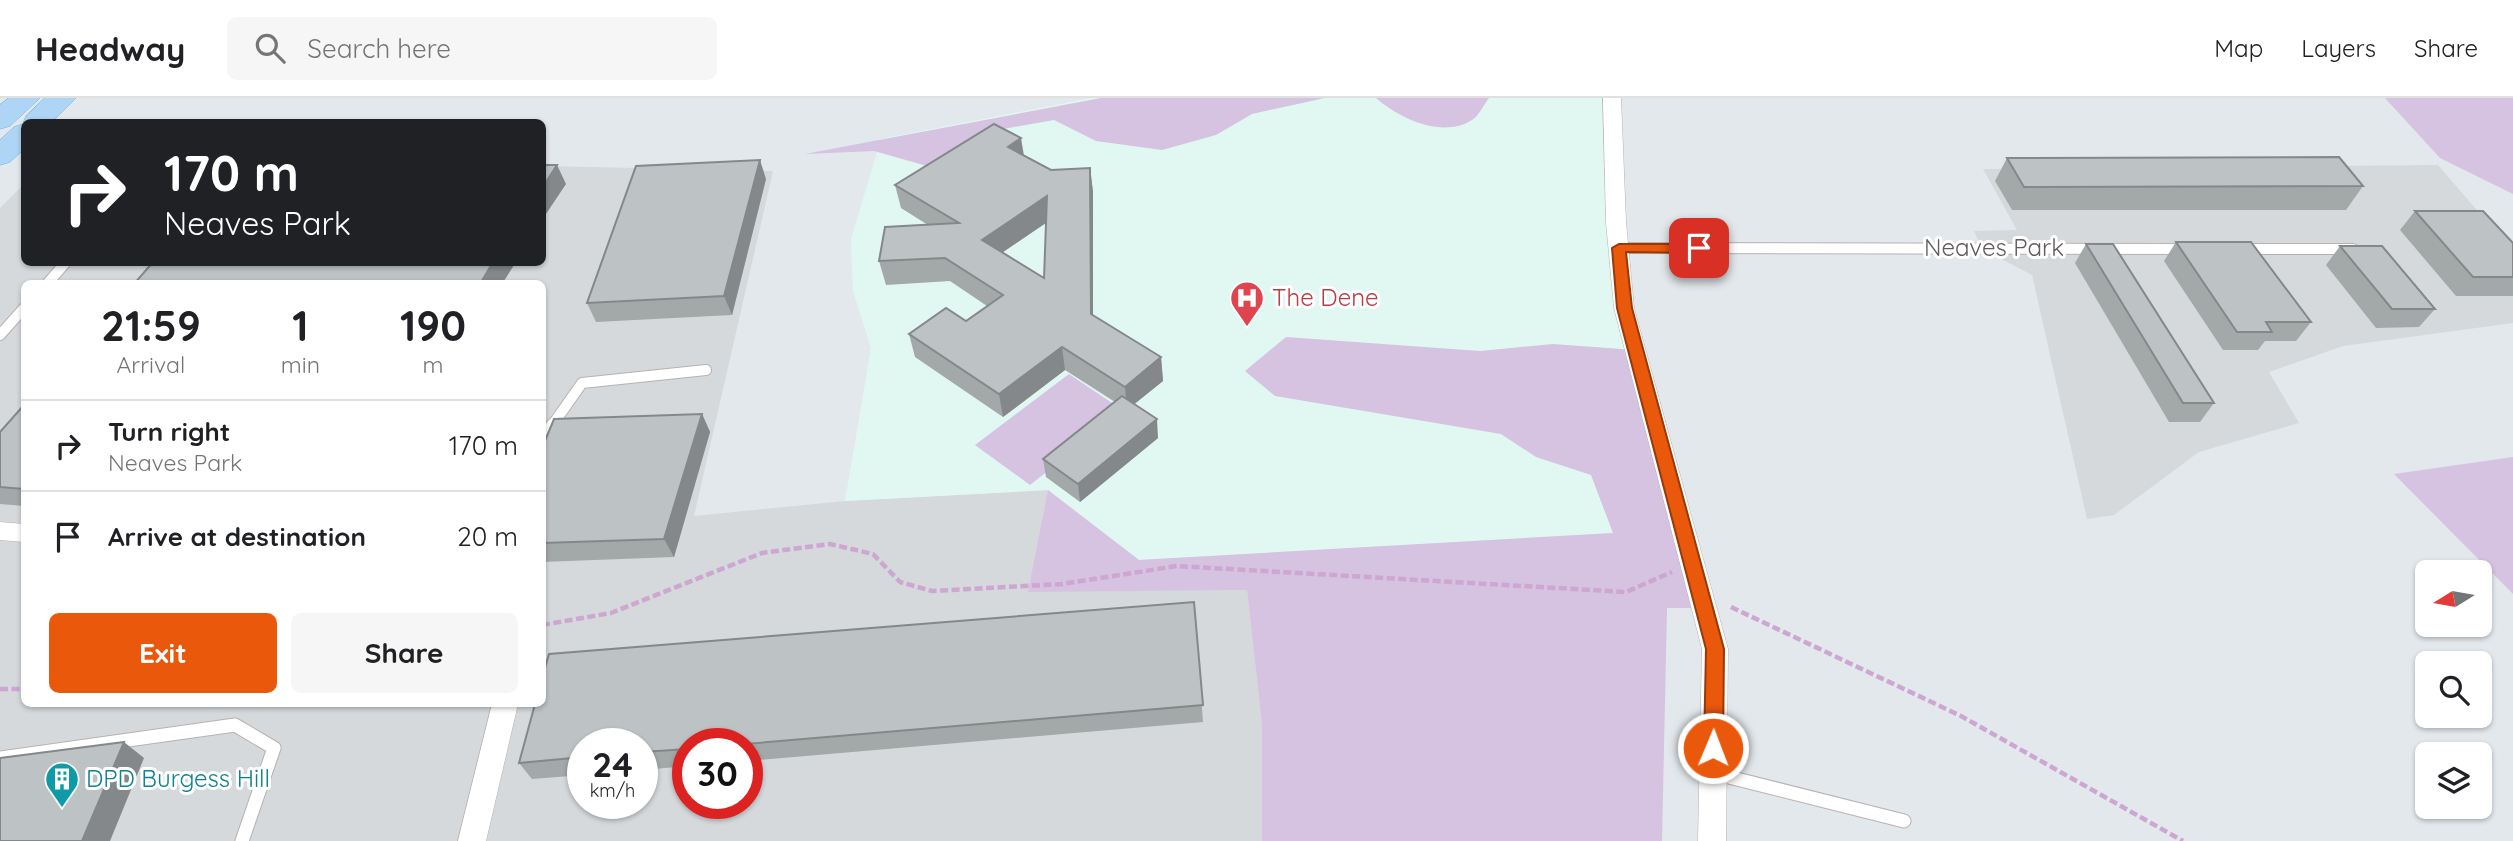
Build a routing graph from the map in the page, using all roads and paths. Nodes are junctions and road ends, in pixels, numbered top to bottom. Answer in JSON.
{"nodes":[{"id":1,"x":26,"y":98,"type":"edge"},
{"id":2,"x":62,"y":98,"type":"edge"},
{"id":3,"x":1612,"y":98,"type":"edge"},
{"id":4,"x":39,"y":119,"type":"edge"},
{"id":5,"x":0,"y":120,"type":"edge"},
{"id":6,"x":21,"y":136,"type":"edge"},
{"id":7,"x":0,"y":156,"type":"edge"},
{"id":8,"x":1619,"y":248,"type":"junction"},
{"id":9,"x":2207,"y":249,"type":"edge"},
{"id":10,"x":2234,"y":249,"type":"edge"},
{"id":11,"x":2369,"y":249,"type":"edge"},
{"id":12,"x":63,"y":266,"type":"edge"},
{"id":13,"x":50,"y":280,"type":"edge"},
{"id":14,"x":21,"y":311,"type":"edge"},
{"id":15,"x":0,"y":335,"type":"edge"},
{"id":16,"x":706,"y":370,"type":"dead end"},
{"id":17,"x":546,"y":434,"type":"edge"},
{"id":18,"x":0,"y":531,"type":"edge"},
{"id":19,"x":21,"y":533,"type":"edge"},
{"id":20,"x":1692,"y":563,"type":"junction"},
{"id":21,"x":1699,"y":589,"type":"junction"},
{"id":22,"x":546,"y":624,"type":"edge"},
{"id":23,"x":0,"y":689,"type":"edge"},
{"id":24,"x":21,"y":689,"type":"edge"},
{"id":25,"x":504,"y":707,"type":"edge"},
{"id":26,"x":0,"y":758,"type":"edge"},
{"id":27,"x":1713,"y":773,"type":"junction"},
{"id":28,"x":1905,"y":821,"type":"dead end"},
{"id":29,"x":242,"y":841,"type":"edge"},
{"id":30,"x":472,"y":841,"type":"edge"},
{"id":31,"x":1712,"y":841,"type":"edge"},
{"id":32,"x":2183,"y":841,"type":"edge"}],
"edges":[{"from":1,"to":5,"type":"main road"},
{"from":2,"to":4,"type":"main road"},
{"from":3,"to":8,"type":"street"},
{"from":6,"to":7,"type":"main road"},
{"from":8,"to":9,"type":"lane","name":"Neaves Park"},
{"from":8,"to":20,"type":"street"},
{"from":10,"to":11,"type":"lane"},
{"from":12,"to":13,"type":"lane"},
{"from":14,"to":15,"type":"lane"},
{"from":16,"to":17,"type":"lane"},
{"from":18,"to":19,"type":"street"},
{"from":20,"to":21,"type":"street"},
{"from":20,"to":22,"type":"path"},
{"from":21,"to":27,"type":"street"},
{"from":21,"to":32,"type":"path"},
{"from":23,"to":24,"type":"path"},
{"from":25,"to":30,"type":"street"},
{"from":26,"to":29,"type":"lane"},
{"from":27,"to":28,"type":"lane"},
{"from":27,"to":31,"type":"street"}]}
